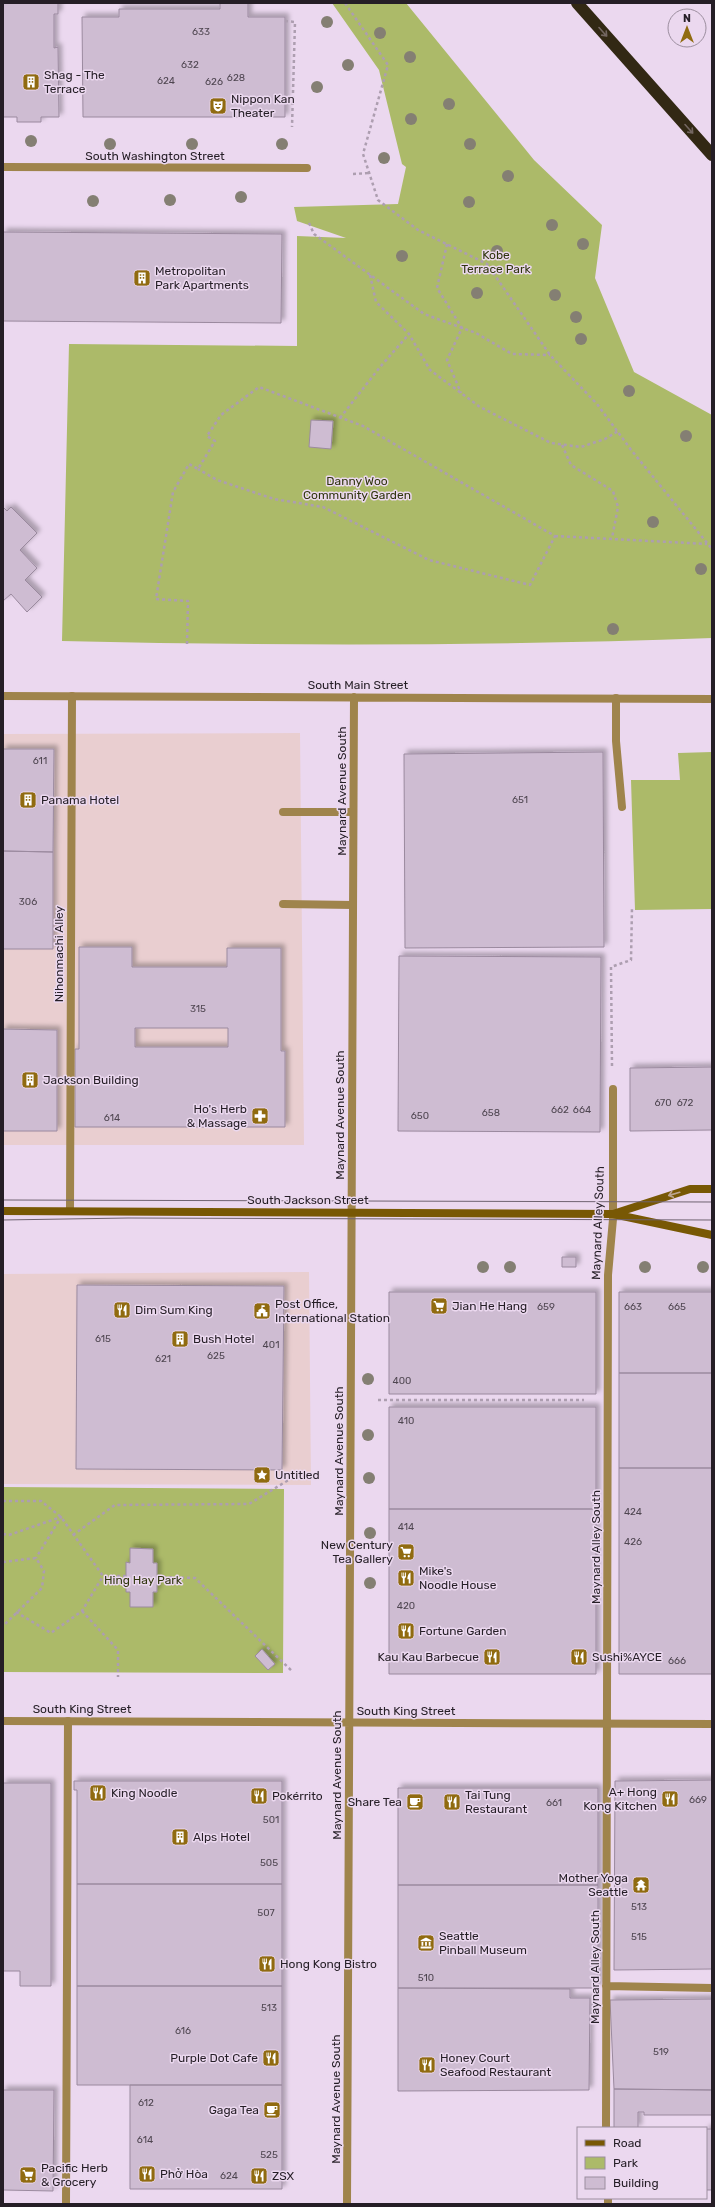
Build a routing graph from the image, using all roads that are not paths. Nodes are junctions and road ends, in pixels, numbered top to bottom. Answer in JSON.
{"nodes":[{"id":1,"x":577,"y":3,"type":"edge"},
{"id":2,"x":712,"y":155,"type":"edge"},
{"id":3,"x":3,"y":167,"type":"edge"},
{"id":4,"x":307,"y":168,"type":"dead end"},
{"id":5,"x":3,"y":696,"type":"edge"},
{"id":6,"x":72,"y":696,"type":"junction"},
{"id":7,"x":354,"y":698,"type":"junction"},
{"id":8,"x":616,"y":698,"type":"junction"},
{"id":9,"x":712,"y":699,"type":"edge"},
{"id":10,"x":622,"y":807,"type":"dead end"},
{"id":11,"x":283,"y":812,"type":"dead end"},
{"id":12,"x":353,"y":812,"type":"junction"},
{"id":13,"x":283,"y":904,"type":"dead end"},
{"id":14,"x":353,"y":905,"type":"junction"},
{"id":15,"x":613,"y":1089,"type":"road end"},
{"id":16,"x":712,"y":1189,"type":"edge"},
{"id":17,"x":3,"y":1211,"type":"edge"},
{"id":18,"x":70,"y":1211,"type":"junction"},
{"id":19,"x":352,"y":1212,"type":"junction"},
{"id":20,"x":613,"y":1214,"type":"junction"},
{"id":21,"x":712,"y":1235,"type":"edge"},
{"id":22,"x":3,"y":1721,"type":"edge"},
{"id":23,"x":68,"y":1721,"type":"junction"},
{"id":24,"x":350,"y":1722,"type":"junction"},
{"id":25,"x":607,"y":1723,"type":"junction"},
{"id":26,"x":712,"y":1724,"type":"edge"},
{"id":27,"x":606,"y":1986,"type":"junction"},
{"id":28,"x":712,"y":1988,"type":"edge"},
{"id":29,"x":606,"y":2127,"type":"edge"},
{"id":30,"x":66,"y":2204,"type":"edge"},
{"id":31,"x":348,"y":2204,"type":"edge"}],
"edges":[{"from":1,"to":2,"type":"highway","one_way":true},
{"from":3,"to":4,"type":"street","name":"South Washington Street"},
{"from":5,"to":6,"type":"street","name":"South Main Street"},
{"from":6,"to":7,"type":"street","name":"South Main Street"},
{"from":6,"to":18,"type":"street","name":"Nihonmachi Alley"},
{"from":7,"to":8,"type":"street","name":"South Main Street"},
{"from":7,"to":12,"type":"street","name":"Maynard Avenue South"},
{"from":8,"to":9,"type":"street","name":"South Main Street"},
{"from":8,"to":10,"type":"street"},
{"from":11,"to":12,"type":"street"},
{"from":12,"to":14,"type":"street","name":"Maynard Avenue South"},
{"from":13,"to":14,"type":"street"},
{"from":14,"to":19,"type":"street","name":"Maynard Avenue South"},
{"from":15,"to":20,"type":"street","name":"Maynard Alley South"},
{"from":16,"to":20,"type":"main road","name":"South Jackson Street","one_way":true},
{"from":17,"to":18,"type":"main road","name":"South Jackson Street"},
{"from":18,"to":19,"type":"main road","name":"South Jackson Street"},
{"from":19,"to":20,"type":"main road","name":"South Jackson Street"},
{"from":19,"to":24,"type":"street","name":"Maynard Avenue South"},
{"from":20,"to":21,"type":"main road","name":"South Jackson Street"},
{"from":20,"to":25,"type":"street","name":"Maynard Alley South"},
{"from":22,"to":23,"type":"street","name":"South King Street"},
{"from":23,"to":24,"type":"street","name":"South King Street"},
{"from":23,"to":30,"type":"street"},
{"from":24,"to":25,"type":"street","name":"South King Street"},
{"from":24,"to":31,"type":"street","name":"Maynard Avenue South"},
{"from":25,"to":26,"type":"street","name":"South King Street"},
{"from":25,"to":27,"type":"street","name":"Maynard Alley South"},
{"from":27,"to":28,"type":"street"},
{"from":27,"to":29,"type":"street","name":"Maynard Alley South"}]}
